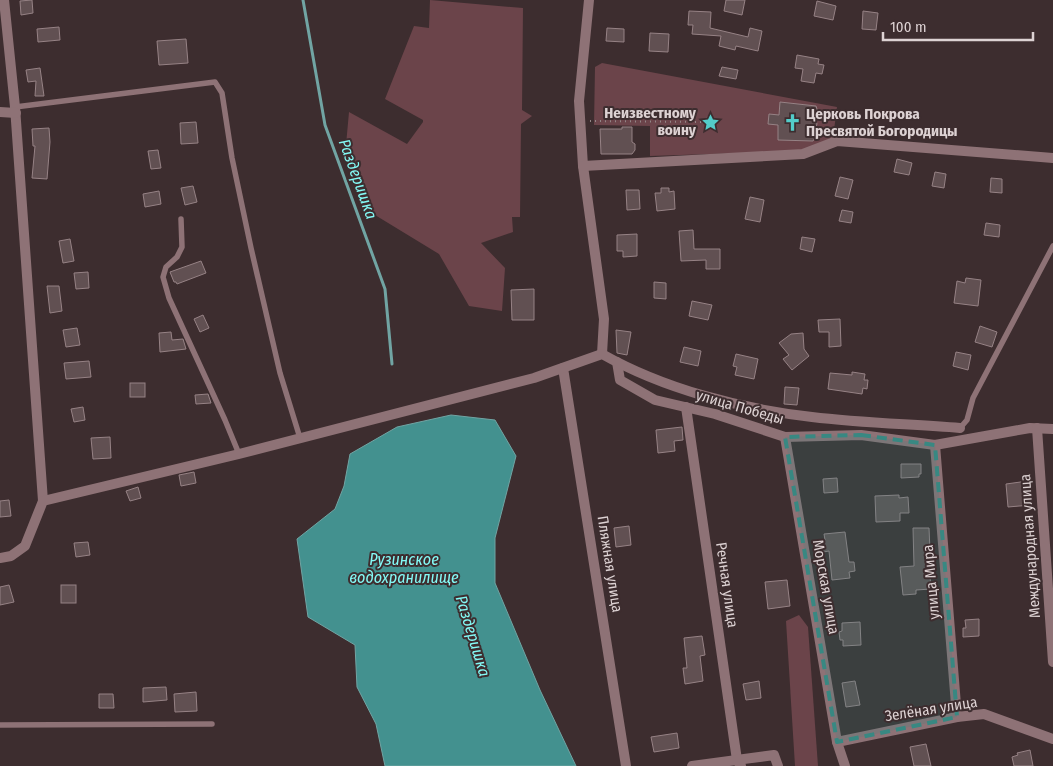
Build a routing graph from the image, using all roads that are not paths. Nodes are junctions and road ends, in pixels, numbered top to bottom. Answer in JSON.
{"nodes":[{"id":1,"x":4,"y":0,"type":"edge"},
{"id":2,"x":589,"y":0,"type":"edge"},
{"id":3,"x":16,"y":110,"type":"junction"},
{"id":4,"x":0,"y":112,"type":"edge"},
{"id":5,"x":1053,"y":158,"type":"edge"},
{"id":6,"x":583,"y":166,"type":"junction"},
{"id":7,"x":182,"y":219,"type":"dead end"},
{"id":8,"x":1053,"y":246,"type":"edge"},
{"id":9,"x":602,"y":354,"type":"junction"},
{"id":10,"x":617,"y":362,"type":"junction"},
{"id":11,"x":563,"y":368,"type":"junction"},
{"id":12,"x":686,"y":408,"type":"junction"},
{"id":13,"x":960,"y":428,"type":"joint"},
{"id":14,"x":1037,"y":428,"type":"junction"},
{"id":15,"x":1053,"y":429,"type":"edge"},
{"id":16,"x":785,"y":437,"type":"junction"},
{"id":17,"x":300,"y":438,"type":"junction"},
{"id":18,"x":935,"y":445,"type":"junction"},
{"id":19,"x":239,"y":454,"type":"junction"},
{"id":20,"x":43,"y":501,"type":"junction"},
{"id":21,"x":0,"y":558,"type":"edge"},
{"id":22,"x":1053,"y":662,"type":"edge"},
{"id":23,"x":957,"y":717,"type":"junction"},
{"id":24,"x":212,"y":724,"type":"dead end"},
{"id":25,"x":0,"y":725,"type":"edge"},
{"id":26,"x":1053,"y":739,"type":"edge"},
{"id":27,"x":837,"y":742,"type":"junction"},
{"id":28,"x":739,"y":763,"type":"edge"},
{"id":29,"x":626,"y":766,"type":"edge"},
{"id":30,"x":692,"y":766,"type":"edge"},
{"id":31,"x":778,"y":766,"type":"edge"},
{"id":32,"x":845,"y":766,"type":"edge"}],
"edges":[{"from":1,"to":3,"type":"street"},
{"from":2,"to":6,"type":"street"},
{"from":3,"to":4,"type":"street"},
{"from":3,"to":17,"type":"lane"},
{"from":3,"to":20,"type":"street"},
{"from":5,"to":6,"type":"street"},
{"from":6,"to":9,"type":"street"},
{"from":7,"to":19,"type":"lane"},
{"from":8,"to":13,"type":"lane"},
{"from":9,"to":10,"type":"street"},
{"from":9,"to":11,"type":"street"},
{"from":10,"to":12,"type":"street","name":"улица Победы"},
{"from":10,"to":13,"type":"street"},
{"from":11,"to":17,"type":"street"},
{"from":11,"to":29,"type":"street","name":"Пляжная улица"},
{"from":12,"to":16,"type":"street","name":"улица Победы"},
{"from":12,"to":28,"type":"street","name":"Речная улица"},
{"from":14,"to":15,"type":"street","name":"улица Победы"},
{"from":14,"to":18,"type":"street","name":"улица Победы"},
{"from":14,"to":22,"type":"street","name":"Международная улица"},
{"from":16,"to":18,"type":"street","name":"улица Победы"},
{"from":16,"to":27,"type":"street","name":"Морская улица"},
{"from":17,"to":19,"type":"street"},
{"from":18,"to":23,"type":"street","name":"улица Мира"},
{"from":19,"to":20,"type":"street"},
{"from":20,"to":21,"type":"street"},
{"from":23,"to":26,"type":"street","name":"Зелёная улица"},
{"from":23,"to":27,"type":"street","name":"Зелёная улица"},
{"from":24,"to":25,"type":"lane"},
{"from":27,"to":32,"type":"street"},
{"from":28,"to":30,"type":"street"},
{"from":28,"to":31,"type":"street"}]}
